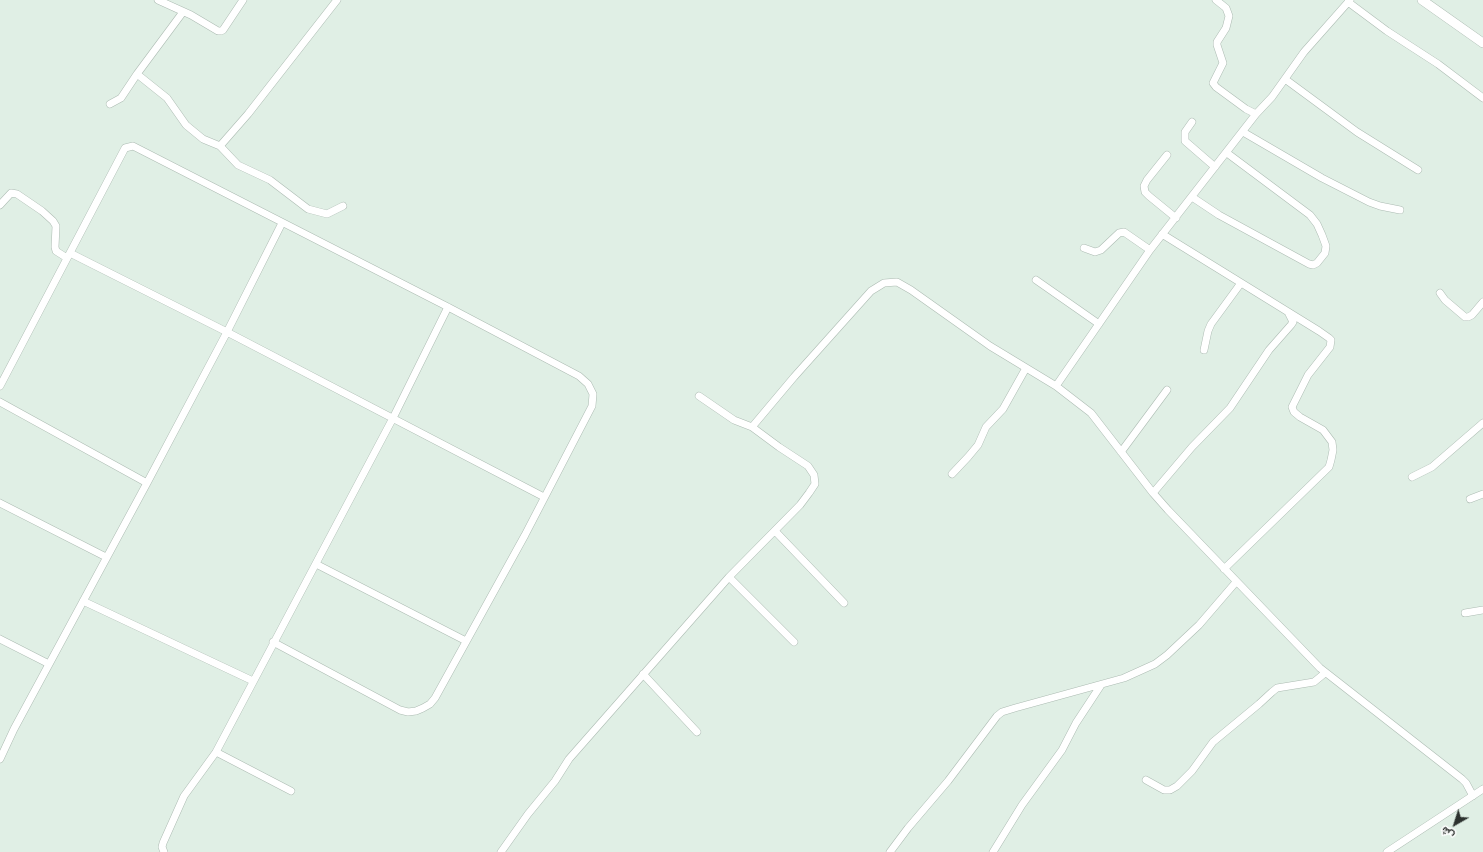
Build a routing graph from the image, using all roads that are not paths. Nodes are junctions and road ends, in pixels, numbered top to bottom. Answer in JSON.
{"nodes":[{"id":1,"x":158,"y":0,"type":"edge"},
{"id":2,"x":243,"y":0,"type":"edge"},
{"id":3,"x":337,"y":0,"type":"edge"},
{"id":4,"x":1216,"y":0,"type":"edge"},
{"id":5,"x":1422,"y":0,"type":"edge"},
{"id":6,"x":1349,"y":1,"type":"edge"},
{"id":7,"x":183,"y":12,"type":"junction"},
{"id":8,"x":1483,"y":43,"type":"edge"},
{"id":9,"x":137,"y":74,"type":"junction"},
{"id":10,"x":1285,"y":80,"type":"junction"},
{"id":11,"x":1483,"y":98,"type":"edge"},
{"id":12,"x":110,"y":104,"type":"dead end"},
{"id":13,"x":1256,"y":114,"type":"junction"},
{"id":14,"x":1192,"y":122,"type":"dead end"},
{"id":15,"x":1243,"y":132,"type":"junction"},
{"id":16,"x":220,"y":146,"type":"junction"},
{"id":17,"x":1227,"y":153,"type":"junction"},
{"id":18,"x":1167,"y":155,"type":"dead end"},
{"id":19,"x":1215,"y":167,"type":"junction"},
{"id":20,"x":1418,"y":170,"type":"dead end"},
{"id":21,"x":1192,"y":197,"type":"junction"},
{"id":22,"x":0,"y":205,"type":"edge"},
{"id":23,"x":343,"y":206,"type":"dead end"},
{"id":24,"x":1400,"y":210,"type":"dead end"},
{"id":25,"x":1176,"y":218,"type":"junction"},
{"id":26,"x":282,"y":223,"type":"junction"},
{"id":27,"x":1162,"y":234,"type":"junction"},
{"id":28,"x":1084,"y":248,"type":"dead end"},
{"id":29,"x":1150,"y":250,"type":"junction"},
{"id":30,"x":69,"y":255,"type":"junction"},
{"id":31,"x":1036,"y":280,"type":"dead end"},
{"id":32,"x":1241,"y":283,"type":"junction"},
{"id":33,"x":1440,"y":293,"type":"dead end"},
{"id":34,"x":1483,"y":302,"type":"edge"},
{"id":35,"x":448,"y":307,"type":"junction"},
{"id":36,"x":1289,"y":314,"type":"junction"},
{"id":37,"x":1099,"y":324,"type":"junction"},
{"id":38,"x":227,"y":332,"type":"junction"},
{"id":39,"x":1204,"y":350,"type":"dead end"},
{"id":40,"x":1026,"y":368,"type":"junction"},
{"id":41,"x":0,"y":386,"type":"edge"},
{"id":42,"x":1056,"y":386,"type":"junction"},
{"id":43,"x":1167,"y":390,"type":"dead end"},
{"id":44,"x":699,"y":396,"type":"dead end"},
{"id":45,"x":0,"y":402,"type":"edge"},
{"id":46,"x":392,"y":418,"type":"junction"},
{"id":47,"x":1483,"y":423,"type":"edge"},
{"id":48,"x":752,"y":427,"type":"junction"},
{"id":49,"x":1121,"y":452,"type":"junction"},
{"id":50,"x":952,"y":474,"type":"dead end"},
{"id":51,"x":1412,"y":477,"type":"dead end"},
{"id":52,"x":147,"y":483,"type":"junction"},
{"id":53,"x":1153,"y":493,"type":"junction"},
{"id":54,"x":1483,"y":494,"type":"edge"},
{"id":55,"x":544,"y":496,"type":"junction"},
{"id":56,"x":1470,"y":499,"type":"dead end"},
{"id":57,"x":0,"y":503,"type":"edge"},
{"id":58,"x":775,"y":531,"type":"junction"},
{"id":59,"x":106,"y":557,"type":"junction"},
{"id":60,"x":316,"y":564,"type":"junction"},
{"id":61,"x":1224,"y":569,"type":"junction"},
{"id":62,"x":729,"y":577,"type":"junction"},
{"id":63,"x":1236,"y":582,"type":"junction"},
{"id":64,"x":83,"y":601,"type":"junction"},
{"id":65,"x":844,"y":602,"type":"dead end"},
{"id":66,"x":1483,"y":610,"type":"edge"},
{"id":67,"x":1465,"y":613,"type":"dead end"},
{"id":68,"x":0,"y":639,"type":"edge"},
{"id":69,"x":466,"y":641,"type":"junction"},
{"id":70,"x":273,"y":642,"type":"junction"},
{"id":71,"x":794,"y":642,"type":"dead end"},
{"id":72,"x":49,"y":664,"type":"junction"},
{"id":73,"x":1325,"y":673,"type":"junction"},
{"id":74,"x":643,"y":674,"type":"junction"},
{"id":75,"x":253,"y":681,"type":"junction"},
{"id":76,"x":1101,"y":684,"type":"junction"},
{"id":77,"x":697,"y":732,"type":"dead end"},
{"id":78,"x":216,"y":752,"type":"junction"},
{"id":79,"x":0,"y":759,"type":"edge"},
{"id":80,"x":1146,"y":780,"type":"dead end"},
{"id":81,"x":1483,"y":790,"type":"edge"},
{"id":82,"x":291,"y":791,"type":"dead end"},
{"id":83,"x":1473,"y":796,"type":"junction"},
{"id":84,"x":164,"y":852,"type":"edge"},
{"id":85,"x":501,"y":852,"type":"edge"},
{"id":86,"x":890,"y":852,"type":"edge"},
{"id":87,"x":993,"y":852,"type":"edge"},
{"id":88,"x":1387,"y":852,"type":"edge"}],
"edges":[{"from":1,"to":7,"type":"street"},
{"from":2,"to":7,"type":"street"},
{"from":3,"to":16,"type":"street"},
{"from":4,"to":13,"type":"street"},
{"from":5,"to":8,"type":"street"},
{"from":6,"to":10,"type":"street"},
{"from":6,"to":11,"type":"street"},
{"from":7,"to":9,"type":"street"},
{"from":9,"to":12,"type":"street"},
{"from":9,"to":16,"type":"street"},
{"from":10,"to":13,"type":"street"},
{"from":10,"to":20,"type":"street"},
{"from":13,"to":15,"type":"street"},
{"from":14,"to":19,"type":"street"},
{"from":15,"to":17,"type":"street"},
{"from":15,"to":24,"type":"street"},
{"from":16,"to":23,"type":"street"},
{"from":17,"to":19,"type":"street"},
{"from":17,"to":21,"type":"street"},
{"from":18,"to":25,"type":"street"},
{"from":19,"to":21,"type":"street"},
{"from":21,"to":25,"type":"street"},
{"from":22,"to":30,"type":"street"},
{"from":25,"to":27,"type":"street"},
{"from":26,"to":30,"type":"street"},
{"from":26,"to":35,"type":"street"},
{"from":26,"to":38,"type":"street"},
{"from":27,"to":29,"type":"street"},
{"from":27,"to":32,"type":"street"},
{"from":28,"to":29,"type":"street"},
{"from":29,"to":37,"type":"street"},
{"from":30,"to":38,"type":"street"},
{"from":30,"to":41,"type":"street"},
{"from":31,"to":37,"type":"street"},
{"from":32,"to":36,"type":"street"},
{"from":32,"to":39,"type":"street"},
{"from":33,"to":34,"type":"street"},
{"from":35,"to":46,"type":"street"},
{"from":35,"to":55,"type":"street"},
{"from":36,"to":53,"type":"street"},
{"from":36,"to":61,"type":"street"},
{"from":37,"to":42,"type":"street"},
{"from":38,"to":46,"type":"street"},
{"from":38,"to":52,"type":"street"},
{"from":40,"to":42,"type":"street"},
{"from":40,"to":48,"type":"street"},
{"from":40,"to":50,"type":"street"},
{"from":42,"to":49,"type":"street"},
{"from":43,"to":49,"type":"street"},
{"from":44,"to":48,"type":"street"},
{"from":45,"to":52,"type":"street"},
{"from":46,"to":55,"type":"street"},
{"from":46,"to":60,"type":"street"},
{"from":47,"to":51,"type":"street"},
{"from":48,"to":58,"type":"street"},
{"from":49,"to":53,"type":"street"},
{"from":52,"to":59,"type":"street"},
{"from":53,"to":61,"type":"street"},
{"from":54,"to":56,"type":"street"},
{"from":55,"to":69,"type":"street"},
{"from":57,"to":59,"type":"street"},
{"from":58,"to":62,"type":"street"},
{"from":58,"to":65,"type":"street"},
{"from":59,"to":64,"type":"street"},
{"from":60,"to":69,"type":"street"},
{"from":60,"to":70,"type":"street"},
{"from":61,"to":63,"type":"street"},
{"from":62,"to":71,"type":"street"},
{"from":62,"to":74,"type":"street"},
{"from":63,"to":73,"type":"street"},
{"from":63,"to":76,"type":"street"},
{"from":64,"to":72,"type":"street"},
{"from":64,"to":75,"type":"street"},
{"from":66,"to":67,"type":"street"},
{"from":68,"to":72,"type":"street"},
{"from":69,"to":70,"type":"street"},
{"from":70,"to":75,"type":"street"},
{"from":72,"to":79,"type":"street"},
{"from":73,"to":80,"type":"street"},
{"from":73,"to":83,"type":"street"},
{"from":74,"to":77,"type":"street"},
{"from":74,"to":85,"type":"street"},
{"from":75,"to":78,"type":"street"},
{"from":76,"to":86,"type":"street"},
{"from":76,"to":87,"type":"street"},
{"from":78,"to":82,"type":"street"},
{"from":78,"to":84,"type":"street"},
{"from":81,"to":83,"type":"street"},
{"from":83,"to":88,"type":"street"}]}
